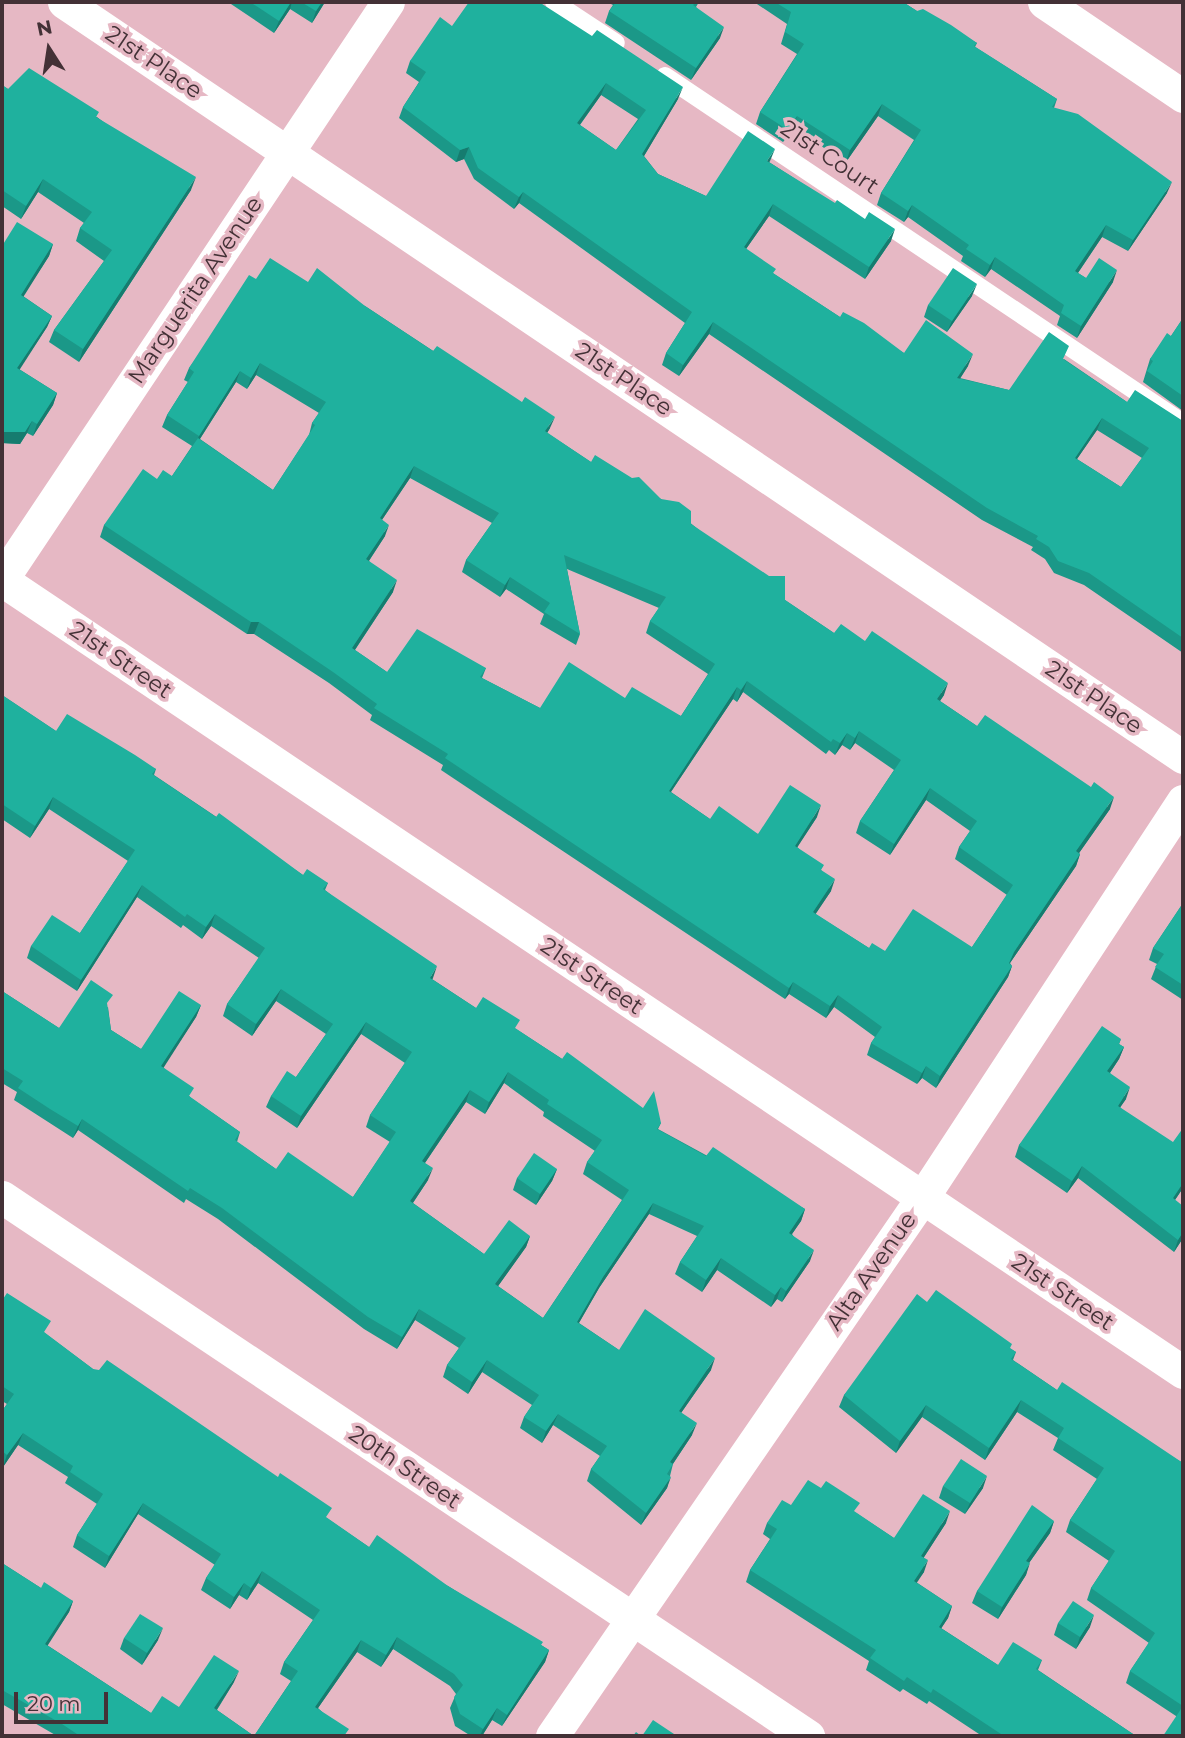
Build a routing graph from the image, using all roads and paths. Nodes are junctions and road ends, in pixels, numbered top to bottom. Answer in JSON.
{"nodes":[{"id":1,"x":64,"y":2,"type":"edge"},
{"id":2,"x":388,"y":2,"type":"edge"},
{"id":3,"x":554,"y":2,"type":"edge"},
{"id":4,"x":1044,"y":2,"type":"edge"},
{"id":5,"x":1183,"y":96,"type":"edge"},
{"id":6,"x":288,"y":151,"type":"junction"},
{"id":7,"x":1183,"y":423,"type":"edge"},
{"id":8,"x":2,"y":579,"type":"edge"},
{"id":9,"x":1183,"y":757,"type":"edge"},
{"id":10,"x":1183,"y":801,"type":"edge"},
{"id":11,"x":2,"y":1197,"type":"edge"},
{"id":12,"x":922,"y":1198,"type":"junction"},
{"id":13,"x":1183,"y":1372,"type":"edge"},
{"id":14,"x":630,"y":1618,"type":"junction"},
{"id":15,"x":552,"y":1736,"type":"edge"},
{"id":16,"x":808,"y":1736,"type":"edge"}],
"edges":[{"from":1,"to":6,"type":"street","name":"21st Place"},
{"from":2,"to":6,"type":"street","name":"Marguerita Avenue"},
{"from":3,"to":7,"type":"lane","name":"21st Court"},
{"from":4,"to":5,"type":"street"},
{"from":6,"to":8,"type":"street","name":"Marguerita Avenue"},
{"from":6,"to":9,"type":"street","name":"21st Place"},
{"from":8,"to":12,"type":"street","name":"21st Street"},
{"from":10,"to":12,"type":"street","name":"Alta Avenue"},
{"from":11,"to":14,"type":"street","name":"20th Street"},
{"from":12,"to":13,"type":"street","name":"21st Street"},
{"from":12,"to":14,"type":"street","name":"Alta Avenue"},
{"from":14,"to":15,"type":"street","name":"Alta Avenue"},
{"from":14,"to":16,"type":"street","name":"20th Street"}]}
